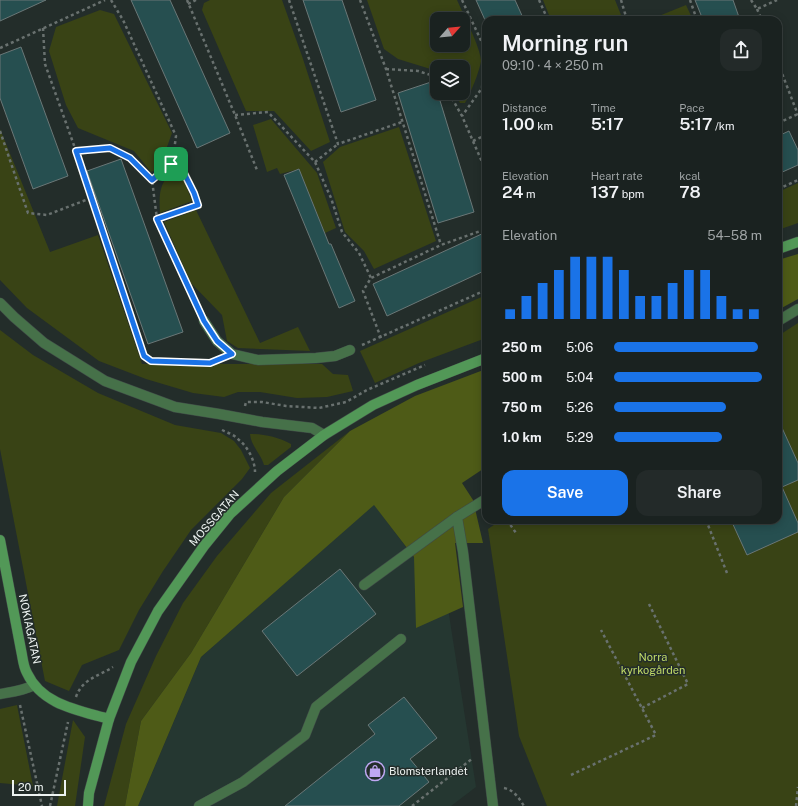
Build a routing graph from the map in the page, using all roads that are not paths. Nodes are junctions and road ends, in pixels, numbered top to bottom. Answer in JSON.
{"nodes":[{"id":1,"x":798,"y":242,"type":"edge"},
{"id":2,"x":782,"y":248,"type":"edge"},
{"id":3,"x":0,"y":303,"type":"edge"},
{"id":4,"x":798,"y":309,"type":"edge"},
{"id":5,"x":782,"y":319,"type":"edge"},
{"id":6,"x":204,"y":321,"type":"road end"},
{"id":7,"x":350,"y":350,"type":"road end"},
{"id":8,"x":482,"y":360,"type":"edge"},
{"id":9,"x":324,"y":435,"type":"junction"},
{"id":10,"x":482,"y":501,"type":"edge"},
{"id":11,"x":457,"y":517,"type":"junction"},
{"id":12,"x":0,"y":540,"type":"edge"},
{"id":13,"x":364,"y":585,"type":"dead end"},
{"id":14,"x":401,"y":639,"type":"dead end"},
{"id":15,"x":34,"y":685,"type":"junction"},
{"id":16,"x":0,"y":694,"type":"edge"},
{"id":17,"x":109,"y":719,"type":"junction"},
{"id":18,"x":88,"y":806,"type":"edge"},
{"id":19,"x":199,"y":806,"type":"edge"},
{"id":20,"x":493,"y":806,"type":"edge"}],
"edges":[{"from":1,"to":2,"type":"street"},
{"from":3,"to":9,"type":"street"},
{"from":4,"to":5,"type":"street"},
{"from":6,"to":7,"type":"street"},
{"from":8,"to":9,"type":"street","name":"MOSSGATAN"},
{"from":9,"to":17,"type":"street","name":"MOSSGATAN"},
{"from":10,"to":11,"type":"street"},
{"from":11,"to":13,"type":"street"},
{"from":11,"to":20,"type":"street"},
{"from":12,"to":15,"type":"street","name":"NOKIAGATAN"},
{"from":14,"to":19,"type":"street"},
{"from":15,"to":16,"type":"street"},
{"from":15,"to":17,"type":"street","name":"NOKIAGATAN"},
{"from":17,"to":18,"type":"street","name":"MOSSGATAN"}]}
